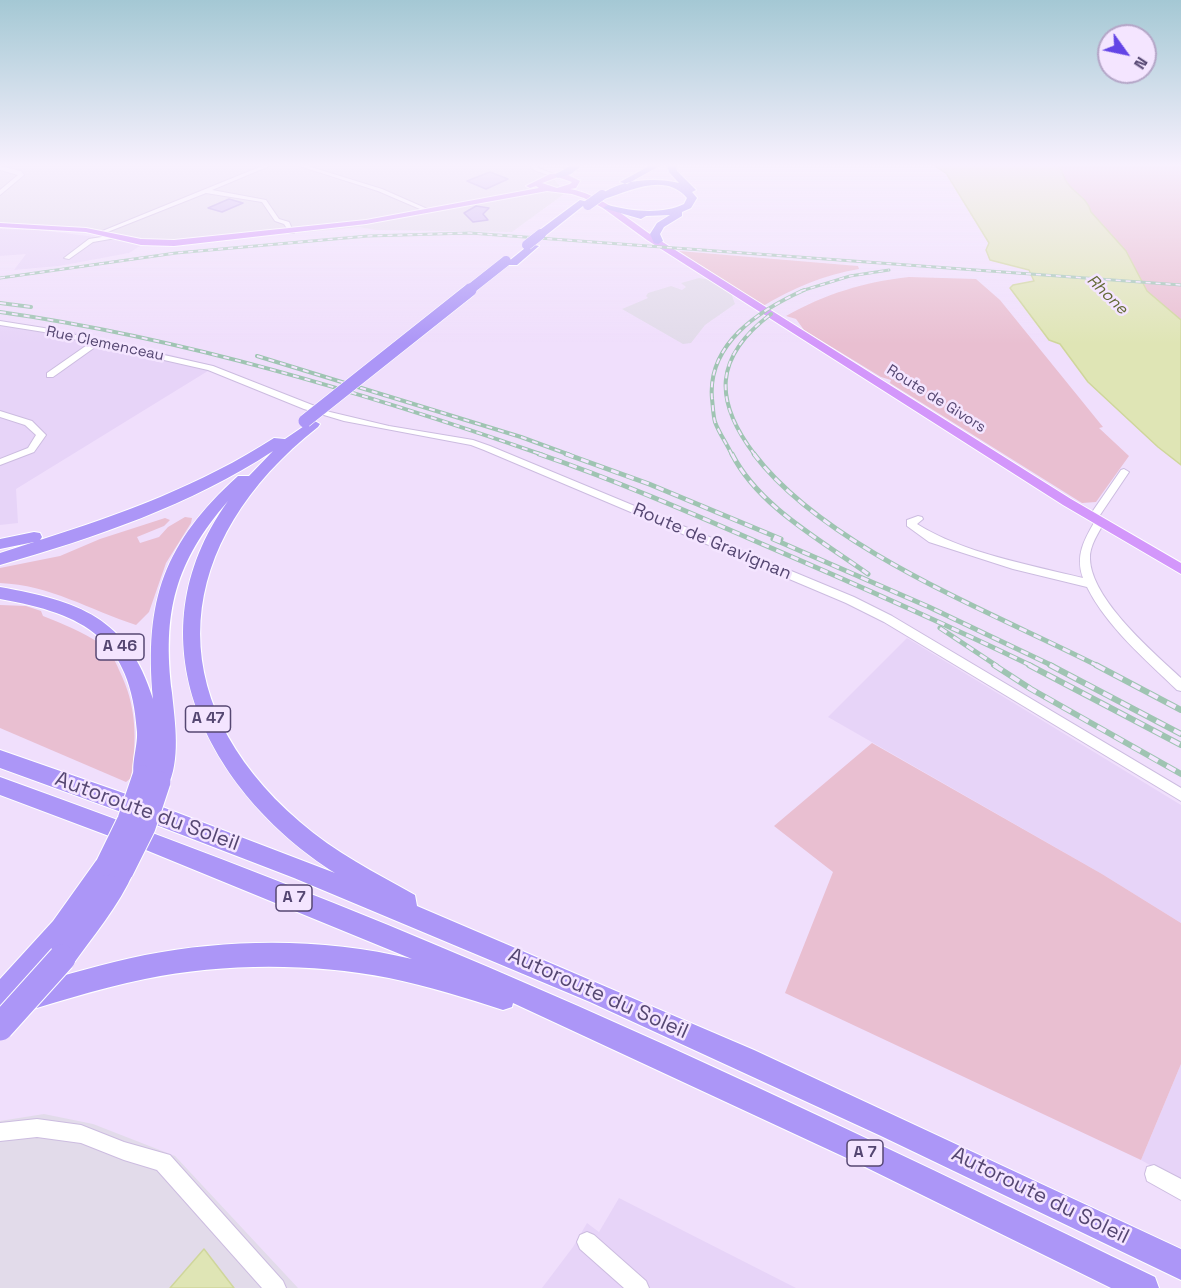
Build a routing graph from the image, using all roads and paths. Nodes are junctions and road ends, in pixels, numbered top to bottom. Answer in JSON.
{"nodes":[{"id":1,"x":122,"y":224,"type":"edge"},
{"id":2,"x":289,"y":224,"type":"edge"},
{"id":3,"x":347,"y":224,"type":"edge"},
{"id":4,"x":559,"y":224,"type":"edge"},
{"id":5,"x":637,"y":224,"type":"edge"},
{"id":6,"x":663,"y":224,"type":"edge"},
{"id":7,"x":0,"y":226,"type":"edge"},
{"id":8,"x":292,"y":230,"type":"junction"},
{"id":9,"x":103,"y":232,"type":"junction"},
{"id":10,"x":115,"y":236,"type":"junction"},
{"id":11,"x":658,"y":241,"type":"junction"},
{"id":12,"x":67,"y":258,"type":"dead end"},
{"id":13,"x":0,"y":324,"type":"edge"},
{"id":14,"x":96,"y":342,"type":"junction"},
{"id":15,"x":210,"y":368,"type":"joint"},
{"id":16,"x":50,"y":375,"type":"dead end"},
{"id":17,"x":0,"y":414,"type":"edge"},
{"id":18,"x":304,"y":428,"type":"junction"},
{"id":19,"x":0,"y":462,"type":"edge"},
{"id":20,"x":1125,"y":472,"type":"dead end"},
{"id":21,"x":211,"y":482,"type":"junction"},
{"id":22,"x":918,"y":519,"type":"dead end"},
{"id":23,"x":1097,"y":519,"type":"junction"},
{"id":24,"x":58,"y":539,"type":"junction"},
{"id":25,"x":0,"y":544,"type":"edge"},
{"id":26,"x":0,"y":554,"type":"edge"},
{"id":27,"x":0,"y":559,"type":"edge"},
{"id":28,"x":1181,"y":569,"type":"edge"},
{"id":29,"x":1091,"y":585,"type":"junction"},
{"id":30,"x":0,"y":593,"type":"edge"},
{"id":31,"x":1181,"y":686,"type":"edge"},
{"id":32,"x":0,"y":759,"type":"edge"},
{"id":33,"x":151,"y":779,"type":"junction"},
{"id":34,"x":0,"y":786,"type":"edge"},
{"id":35,"x":1181,"y":795,"type":"edge"},
{"id":36,"x":115,"y":868,"type":"junction"},
{"id":37,"x":460,"y":935,"type":"junction"},
{"id":38,"x":62,"y":958,"type":"junction"},
{"id":39,"x":0,"y":998,"type":"edge"},
{"id":40,"x":0,"y":1006,"type":"edge"},
{"id":41,"x":0,"y":1018,"type":"edge"},
{"id":42,"x":582,"y":1022,"type":"junction"},
{"id":43,"x":0,"y":1027,"type":"edge"},
{"id":44,"x":0,"y":1132,"type":"edge"},
{"id":45,"x":1154,"y":1174,"type":"dead end"},
{"id":46,"x":1181,"y":1190,"type":"edge"},
{"id":47,"x":587,"y":1242,"type":"dead end"},
{"id":48,"x":1181,"y":1265,"type":"edge"},
{"id":49,"x":276,"y":1288,"type":"edge"},
{"id":50,"x":639,"y":1288,"type":"edge"},
{"id":51,"x":1144,"y":1288,"type":"edge"}],
"edges":[{"from":1,"to":9,"type":"street"},
{"from":2,"to":8,"type":"street"},
{"from":3,"to":8,"type":"main road"},
{"from":4,"to":18,"type":"highway","number":"A 47","bridge":true},
{"from":5,"to":11,"type":"main road","name":"Route de Givors"},
{"from":6,"to":11,"type":"highway"},
{"from":7,"to":9,"type":"main road"},
{"from":7,"to":10,"type":"main road"},
{"from":8,"to":10,"type":"main road"},
{"from":9,"to":10,"type":"main road"},
{"from":10,"to":12,"type":"street"},
{"from":11,"to":23,"type":"main road","name":"Route de Givors"},
{"from":13,"to":14,"type":"street","name":"Rue Clemenceau"},
{"from":14,"to":15,"type":"street","name":"Rue Clemenceau"},
{"from":14,"to":16,"type":"street"},
{"from":15,"to":35,"type":"street","name":"Route de Gravignan"},
{"from":17,"to":19,"type":"street"},
{"from":18,"to":21,"type":"highway","number":"A 47"},
{"from":18,"to":33,"type":"highway","number":"A 47"},
{"from":18,"to":37,"type":"highway","number":"A 47"},
{"from":20,"to":23,"type":"street"},
{"from":21,"to":24,"type":"highway","number":"A 47"},
{"from":21,"to":25,"type":"highway"},
{"from":22,"to":29,"type":"street"},
{"from":23,"to":28,"type":"main road","name":"Route de Givors"},
{"from":23,"to":29,"type":"street"},
{"from":24,"to":26,"type":"highway"},
{"from":24,"to":27,"type":"highway"},
{"from":29,"to":31,"type":"street"},
{"from":30,"to":33,"type":"highway","number":"A 46"},
{"from":32,"to":37,"type":"highway","name":"Autoroute du Soleil","number":"A 7"},
{"from":33,"to":36,"type":"highway","number":"A 47","bridge":true},
{"from":34,"to":42,"type":"highway","name":"Autoroute du Soleil","number":"A 7"},
{"from":36,"to":38,"type":"highway","number":"A 47"},
{"from":36,"to":39,"type":"highway"},
{"from":37,"to":48,"type":"highway","name":"Autoroute du Soleil","number":"A 7"},
{"from":38,"to":41,"type":"highway","number":"A 47","bridge":true},
{"from":38,"to":43,"type":"highway","bridge":true},
{"from":40,"to":42,"type":"highway"},
{"from":42,"to":51,"type":"highway","name":"Autoroute du Soleil","number":"A 7"},
{"from":44,"to":49,"type":"street"},
{"from":45,"to":46,"type":"street"},
{"from":47,"to":50,"type":"street"}]}
